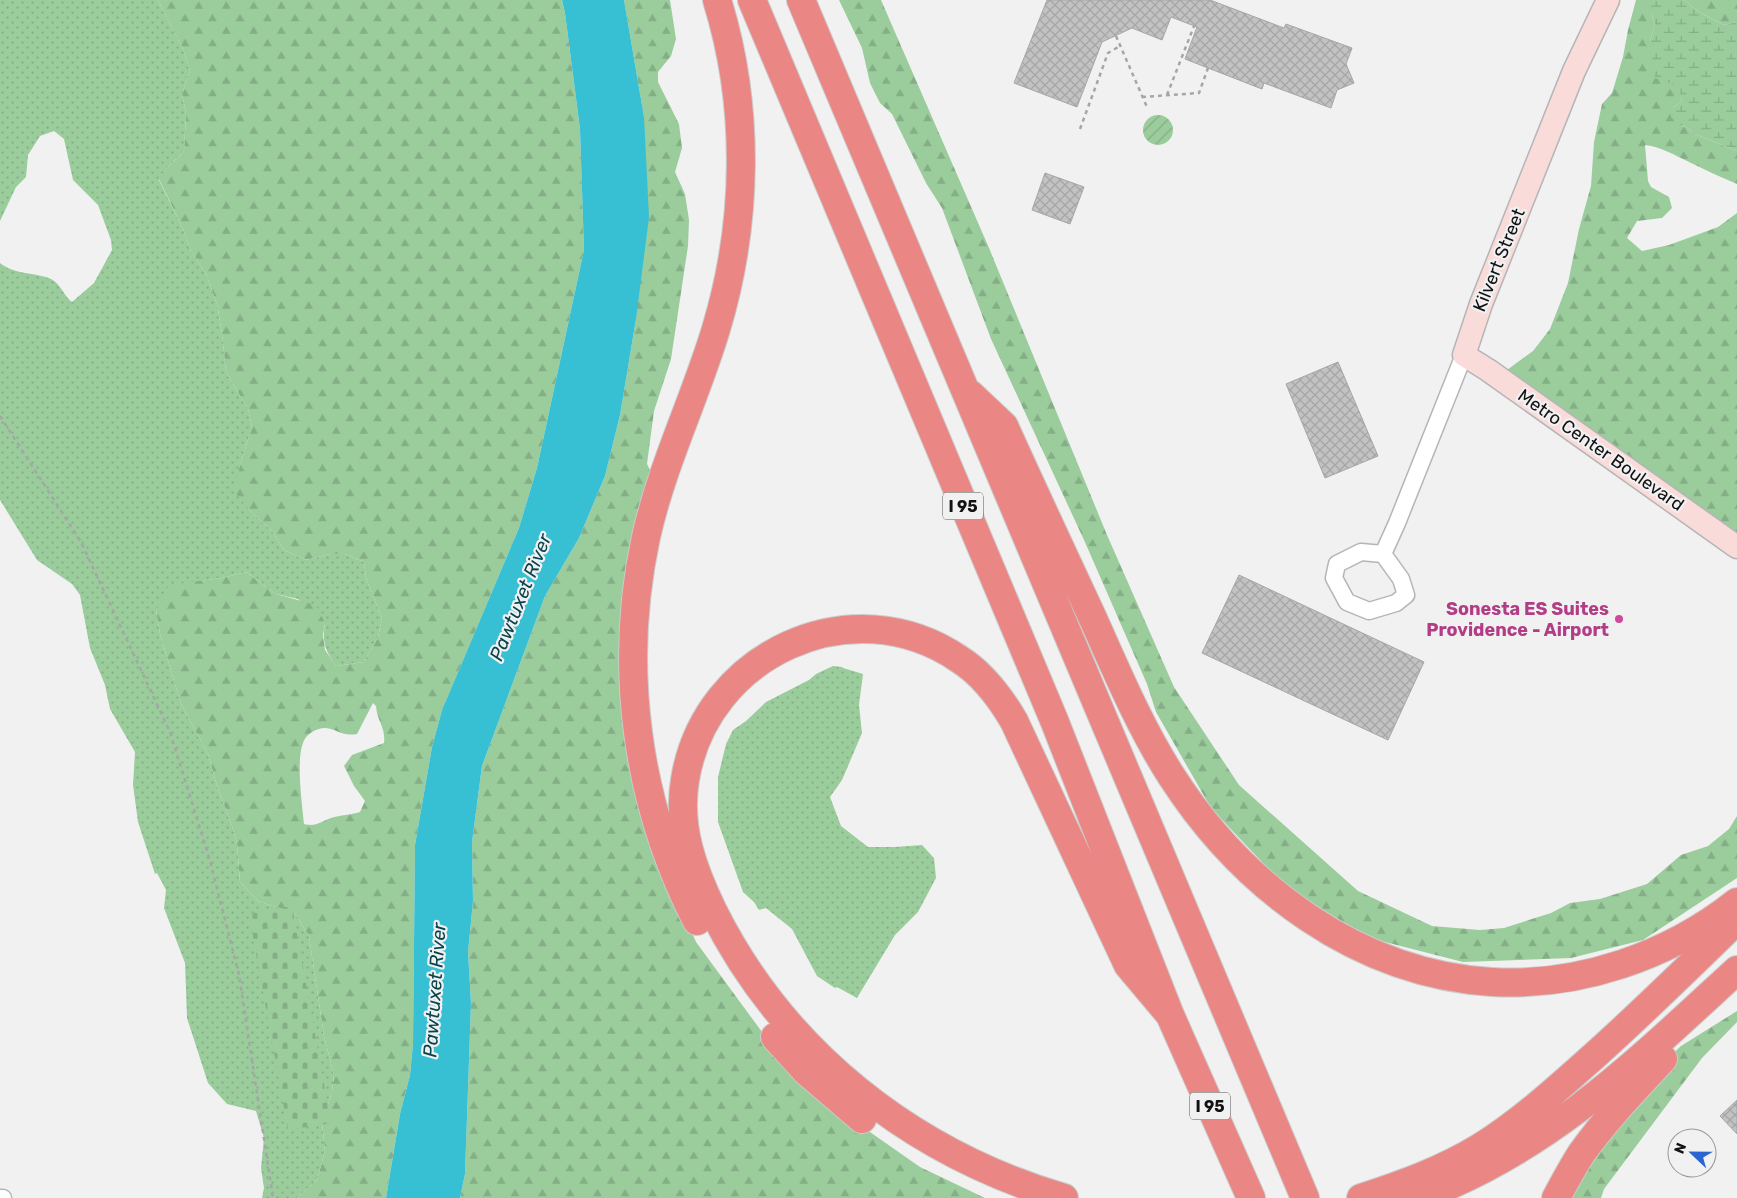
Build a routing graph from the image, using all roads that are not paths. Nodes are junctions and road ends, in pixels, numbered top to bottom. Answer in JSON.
{"nodes":[{"id":1,"x":717,"y":0,"type":"edge"},
{"id":2,"x":752,"y":0,"type":"edge"},
{"id":3,"x":801,"y":0,"type":"edge"},
{"id":4,"x":1608,"y":0,"type":"edge"},
{"id":5,"x":1464,"y":355,"type":"junction"},
{"id":6,"x":961,"y":385,"type":"junction"},
{"id":7,"x":1737,"y":547,"type":"edge"},
{"id":8,"x":1383,"y":554,"type":"dead end"},
{"id":9,"x":1737,"y":902,"type":"edge"},
{"id":10,"x":1737,"y":920,"type":"edge"},
{"id":11,"x":1737,"y":970,"type":"edge"},
{"id":12,"x":1737,"y":980,"type":"edge"},
{"id":13,"x":1170,"y":1015,"type":"junction"},
{"id":14,"x":1005,"y":1198,"type":"edge"},
{"id":15,"x":1064,"y":1198,"type":"edge"},
{"id":16,"x":1251,"y":1198,"type":"edge"},
{"id":17,"x":1304,"y":1198,"type":"edge"},
{"id":18,"x":1361,"y":1198,"type":"edge"},
{"id":19,"x":1418,"y":1198,"type":"edge"},
{"id":20,"x":1556,"y":1198,"type":"edge"}],
"edges":[{"from":1,"to":14,"type":"highway"},
{"from":2,"to":13,"type":"highway","number":"I 95"},
{"from":3,"to":6,"type":"highway","number":"I 95"},
{"from":4,"to":5,"type":"street","name":"Kilvert Street"},
{"from":5,"to":7,"type":"street","name":"Metro Center Boulevard"},
{"from":5,"to":8,"type":"street","name":"Kilvert Street"},
{"from":6,"to":9,"type":"highway"},
{"from":6,"to":17,"type":"highway","number":"I 95"},
{"from":10,"to":18,"type":"highway"},
{"from":11,"to":19,"type":"highway"},
{"from":12,"to":20,"type":"highway"},
{"from":13,"to":15,"type":"highway"},
{"from":13,"to":16,"type":"highway","number":"I 95"}]}
